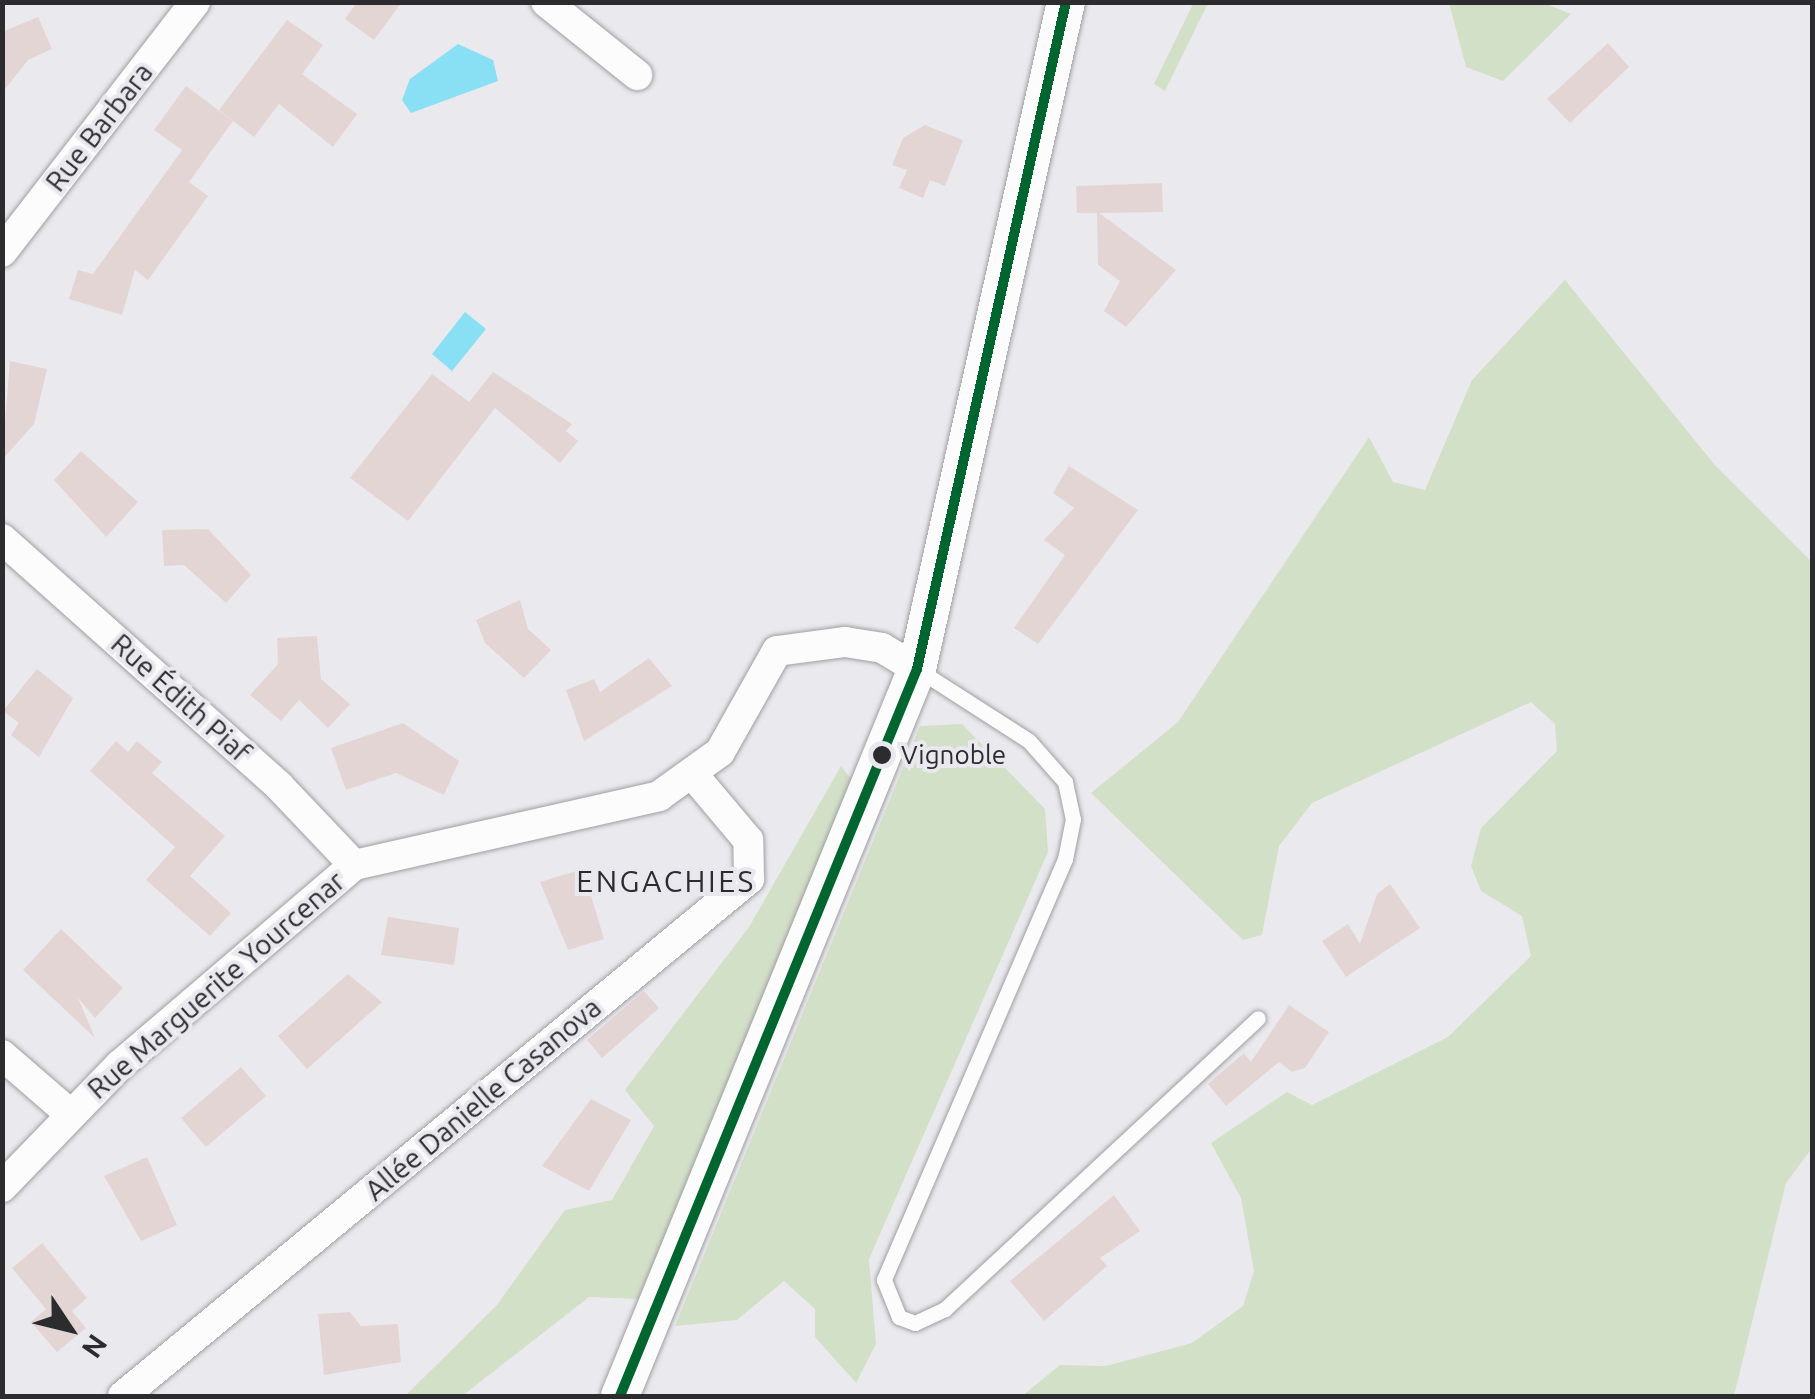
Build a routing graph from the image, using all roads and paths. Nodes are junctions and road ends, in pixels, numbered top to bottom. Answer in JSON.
{"nodes":[{"id":1,"x":196,"y":2,"type":"edge"},
{"id":2,"x":546,"y":2,"type":"edge"},
{"id":3,"x":1066,"y":2,"type":"edge"},
{"id":4,"x":636,"y":75,"type":"dead end"},
{"id":5,"x":2,"y":252,"type":"edge"},
{"id":6,"x":2,"y":539,"type":"edge"},
{"id":7,"x":917,"y":669,"type":"junction"},
{"id":8,"x":695,"y":776,"type":"junction"},
{"id":9,"x":354,"y":864,"type":"junction"},
{"id":10,"x":1258,"y":1018,"type":"dead end"},
{"id":11,"x":2,"y":1055,"type":"edge"},
{"id":12,"x":70,"y":1114,"type":"junction"},
{"id":13,"x":2,"y":1188,"type":"edge"},
{"id":14,"x":123,"y":1396,"type":"edge"},
{"id":15,"x":620,"y":1396,"type":"edge"}],
"edges":[{"from":1,"to":5,"type":"street","name":"Rue Barbara"},
{"from":2,"to":4,"type":"street"},
{"from":3,"to":7,"type":"street"},
{"from":6,"to":9,"type":"street","name":"Rue Édith Piaf"},
{"from":7,"to":8,"type":"street","name":"Rue Marguerite Yourcenar"},
{"from":7,"to":10,"type":"lane"},
{"from":7,"to":15,"type":"street"},
{"from":8,"to":9,"type":"street","name":"Rue Marguerite Yourcenar"},
{"from":8,"to":14,"type":"street","name":"Allée Danielle Casanova"},
{"from":9,"to":12,"type":"street","name":"Rue Marguerite Yourcenar"},
{"from":11,"to":12,"type":"street"},
{"from":12,"to":13,"type":"street","name":"Rue Marguerite Yourcenar"}]}
